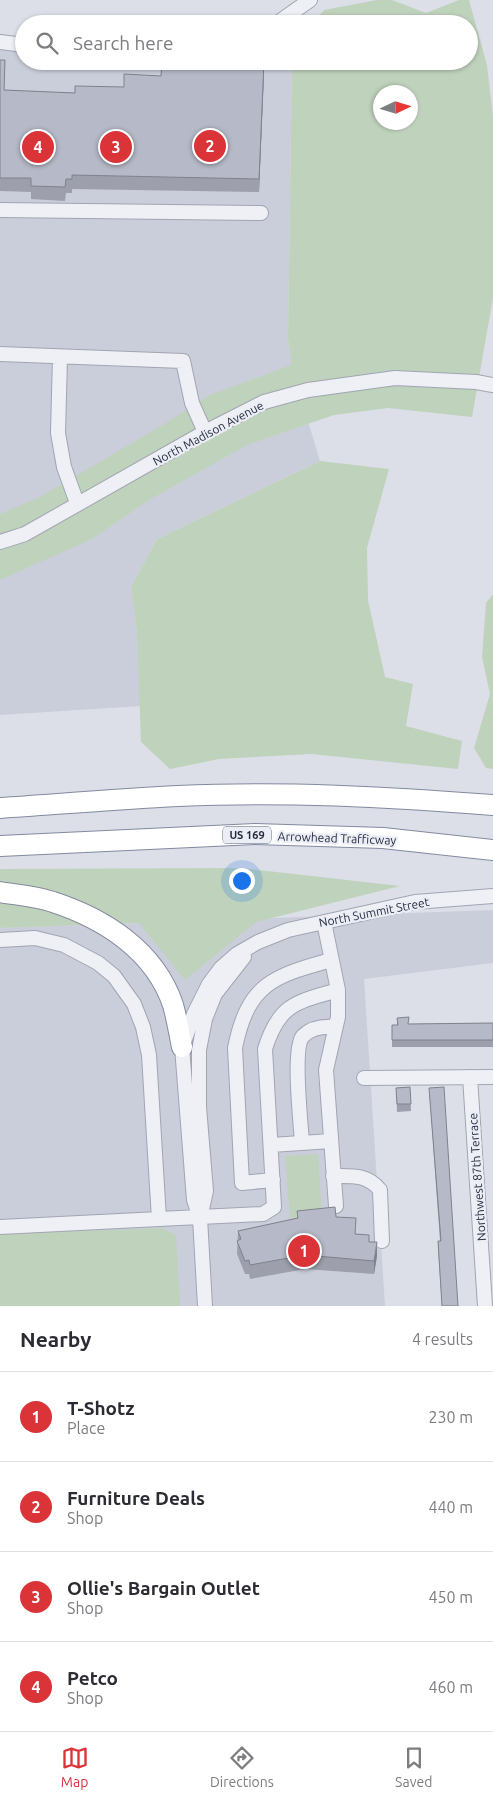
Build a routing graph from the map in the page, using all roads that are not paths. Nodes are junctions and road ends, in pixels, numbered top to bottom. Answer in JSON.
{"nodes":[{"id":1,"x":310,"y":0,"type":"edge"},
{"id":2,"x":289,"y":15,"type":"edge"},
{"id":3,"x":0,"y":42,"type":"edge"},
{"id":4,"x":15,"y":44,"type":"edge"},
{"id":5,"x":0,"y":210,"type":"edge"},
{"id":6,"x":260,"y":213,"type":"dead end"},
{"id":7,"x":0,"y":354,"type":"edge"},
{"id":8,"x":60,"y":357,"type":"junction"},
{"id":9,"x":493,"y":385,"type":"edge"},
{"id":10,"x":205,"y":432,"type":"junction"},
{"id":11,"x":77,"y":503,"type":"junction"},
{"id":12,"x":0,"y":542,"type":"edge"},
{"id":13,"x":493,"y":805,"type":"edge"},
{"id":14,"x":0,"y":808,"type":"edge"},
{"id":15,"x":0,"y":846,"type":"edge"},
{"id":16,"x":493,"y":850,"type":"edge"},
{"id":17,"x":0,"y":892,"type":"edge"},
{"id":18,"x":493,"y":896,"type":"edge"},
{"id":19,"x":324,"y":922,"type":"junction"},
{"id":20,"x":0,"y":940,"type":"edge"},
{"id":21,"x":331,"y":960,"type":"junction"},
{"id":22,"x":338,"y":990,"type":"junction"},
{"id":23,"x":335,"y":1027,"type":"junction"},
{"id":24,"x":191,"y":1048,"type":"junction"},
{"id":25,"x":470,"y":1077,"type":"junction"},
{"id":26,"x":493,"y":1077,"type":"edge"},
{"id":27,"x":364,"y":1078,"type":"dead end"},
{"id":28,"x":331,"y":1141,"type":"junction"},
{"id":29,"x":302,"y":1143,"type":"junction"},
{"id":30,"x":270,"y":1145,"type":"junction"},
{"id":31,"x":334,"y":1176,"type":"junction"},
{"id":32,"x":273,"y":1180,"type":"junction"},
{"id":33,"x":336,"y":1206,"type":"edge"},
{"id":34,"x":200,"y":1218,"type":"junction"},
{"id":35,"x":160,"y":1219,"type":"junction"},
{"id":36,"x":0,"y":1227,"type":"edge"},
{"id":37,"x":382,"y":1241,"type":"dead end"},
{"id":38,"x":205,"y":1306,"type":"edge"},
{"id":39,"x":485,"y":1306,"type":"edge"}],
"edges":[{"from":1,"to":2,"type":"street"},
{"from":3,"to":4,"type":"street"},
{"from":5,"to":6,"type":"street"},
{"from":7,"to":8,"type":"street"},
{"from":8,"to":10,"type":"street"},
{"from":8,"to":11,"type":"street"},
{"from":9,"to":10,"type":"street","name":"North Madison Avenue"},
{"from":10,"to":11,"type":"street","name":"North Madison Avenue"},
{"from":11,"to":12,"type":"street","name":"North Madison Avenue"},
{"from":13,"to":14,"type":"highway"},
{"from":15,"to":16,"type":"highway","name":"Arrowhead Trafficway","number":"US 169"},
{"from":17,"to":24,"type":"highway"},
{"from":18,"to":19,"type":"street","name":"North Summit Street"},
{"from":19,"to":21,"type":"street"},
{"from":19,"to":24,"type":"street","name":"North Summit Street"},
{"from":20,"to":35,"type":"street"},
{"from":21,"to":22,"type":"street"},
{"from":21,"to":32,"type":"street"},
{"from":22,"to":23,"type":"street"},
{"from":22,"to":30,"type":"street"},
{"from":23,"to":28,"type":"street"},
{"from":23,"to":29,"type":"street"},
{"from":24,"to":34,"type":"street"},
{"from":25,"to":26,"type":"street"},
{"from":25,"to":27,"type":"street"},
{"from":25,"to":39,"type":"street","name":"Northwest 87th Terrace"},
{"from":28,"to":29,"type":"street"},
{"from":28,"to":31,"type":"street"},
{"from":29,"to":30,"type":"street"},
{"from":30,"to":32,"type":"street"},
{"from":31,"to":33,"type":"street"},
{"from":31,"to":37,"type":"street"},
{"from":32,"to":34,"type":"street"},
{"from":34,"to":35,"type":"street"},
{"from":34,"to":38,"type":"street"},
{"from":35,"to":36,"type":"street"}]}
